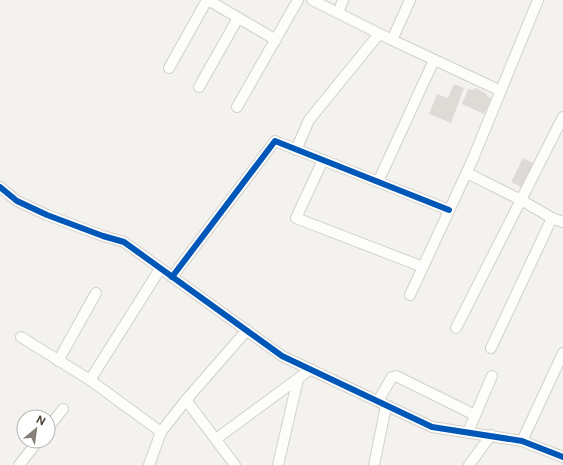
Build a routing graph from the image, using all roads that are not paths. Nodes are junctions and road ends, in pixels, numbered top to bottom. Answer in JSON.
{"nodes":[{"id":1,"x":207,"y":0,"type":"edge"},
{"id":2,"x":298,"y":0,"type":"edge"},
{"id":3,"x":312,"y":0,"type":"edge"},
{"id":4,"x":343,"y":0,"type":"edge"},
{"id":5,"x":410,"y":0,"type":"edge"},
{"id":6,"x":538,"y":0,"type":"edge"},
{"id":7,"x":338,"y":13,"type":"junction"},
{"id":8,"x":238,"y":18,"type":"junction"},
{"id":9,"x":379,"y":34,"type":"junction"},
{"id":10,"x":276,"y":40,"type":"junction"},
{"id":11,"x":392,"y":40,"type":"junction"},
{"id":12,"x":434,"y":60,"type":"junction"},
{"id":13,"x":169,"y":68,"type":"dead end"},
{"id":14,"x":199,"y":87,"type":"dead end"},
{"id":15,"x":501,"y":91,"type":"junction"},
{"id":16,"x":237,"y":107,"type":"dead end"},
{"id":17,"x":563,"y":117,"type":"edge"},
{"id":18,"x":296,"y":150,"type":"junction"},
{"id":19,"x":323,"y":160,"type":"junction"},
{"id":20,"x":467,"y":173,"type":"junction"},
{"id":21,"x":378,"y":182,"type":"junction"},
{"id":22,"x":0,"y":187,"type":"edge"},
{"id":23,"x":521,"y":200,"type":"junction"},
{"id":24,"x":449,"y":210,"type":"junction"},
{"id":25,"x":552,"y":218,"type":"junction"},
{"id":26,"x":563,"y":222,"type":"edge"},
{"id":27,"x":423,"y":266,"type":"junction"},
{"id":28,"x":160,"y":269,"type":"junction"},
{"id":29,"x":172,"y":277,"type":"junction"},
{"id":30,"x":96,"y":294,"type":"dead end"},
{"id":31,"x":410,"y":295,"type":"dead end"},
{"id":32,"x":456,"y":328,"type":"dead end"},
{"id":33,"x":247,"y":330,"type":"junction"},
{"id":34,"x":21,"y":337,"type":"dead end"},
{"id":35,"x":491,"y":348,"type":"dead end"},
{"id":36,"x":563,"y":353,"type":"edge"},
{"id":37,"x":58,"y":360,"type":"junction"},
{"id":38,"x":310,"y":369,"type":"junction"},
{"id":39,"x":492,"y":376,"type":"dead end"},
{"id":40,"x":298,"y":378,"type":"junction"},
{"id":41,"x":90,"y":380,"type":"junction"},
{"id":42,"x":186,"y":400,"type":"junction"},
{"id":43,"x":382,"y":404,"type":"junction"},
{"id":44,"x":63,"y":409,"type":"dead end"},
{"id":45,"x":476,"y":415,"type":"junction"},
{"id":46,"x":56,"y":418,"type":"edge"},
{"id":47,"x":160,"y":432,"type":"junction"},
{"id":48,"x":468,"y":432,"type":"junction"},
{"id":49,"x":491,"y":435,"type":"junction"},
{"id":50,"x":216,"y":439,"type":"junction"},
{"id":51,"x":522,"y":440,"type":"junction"},
{"id":52,"x":32,"y":449,"type":"edge"},
{"id":53,"x":563,"y":457,"type":"edge"},
{"id":54,"x":19,"y":465,"type":"edge"},
{"id":55,"x":149,"y":465,"type":"edge"},
{"id":56,"x":235,"y":465,"type":"edge"},
{"id":57,"x":278,"y":465,"type":"edge"},
{"id":58,"x":374,"y":465,"type":"edge"},
{"id":59,"x":469,"y":465,"type":"edge"}],
"edges":[{"from":1,"to":8,"type":"street"},
{"from":1,"to":13,"type":"street"},
{"from":2,"to":10,"type":"street"},
{"from":3,"to":7,"type":"street"},
{"from":4,"to":7,"type":"street"},
{"from":5,"to":11,"type":"street"},
{"from":6,"to":15,"type":"street"},
{"from":7,"to":9,"type":"street"},
{"from":8,"to":10,"type":"street"},
{"from":8,"to":14,"type":"street"},
{"from":9,"to":11,"type":"street"},
{"from":9,"to":18,"type":"street"},
{"from":10,"to":16,"type":"street"},
{"from":11,"to":12,"type":"street"},
{"from":12,"to":15,"type":"street"},
{"from":12,"to":21,"type":"street"},
{"from":15,"to":20,"type":"street"},
{"from":17,"to":23,"type":"street"},
{"from":18,"to":19,"type":"street"},
{"from":18,"to":29,"type":"street"},
{"from":19,"to":21,"type":"street"},
{"from":19,"to":27,"type":"street"},
{"from":20,"to":23,"type":"street"},
{"from":20,"to":24,"type":"street"},
{"from":21,"to":24,"type":"street"},
{"from":22,"to":28,"type":"street"},
{"from":23,"to":25,"type":"street"},
{"from":23,"to":32,"type":"street"},
{"from":24,"to":27,"type":"street"},
{"from":25,"to":26,"type":"street"},
{"from":25,"to":35,"type":"street"},
{"from":27,"to":31,"type":"street"},
{"from":28,"to":29,"type":"street"},
{"from":28,"to":41,"type":"street"},
{"from":29,"to":33,"type":"street"},
{"from":30,"to":37,"type":"street"},
{"from":33,"to":38,"type":"street"},
{"from":33,"to":42,"type":"street"},
{"from":34,"to":37,"type":"street"},
{"from":36,"to":51,"type":"street"},
{"from":37,"to":41,"type":"street"},
{"from":38,"to":40,"type":"street"},
{"from":38,"to":43,"type":"street"},
{"from":39,"to":45,"type":"street"},
{"from":40,"to":50,"type":"street"},
{"from":40,"to":57,"type":"street"},
{"from":41,"to":47,"type":"street"},
{"from":42,"to":47,"type":"street"},
{"from":42,"to":50,"type":"street"},
{"from":43,"to":45,"type":"street"},
{"from":43,"to":48,"type":"street"},
{"from":43,"to":58,"type":"street"},
{"from":44,"to":46,"type":"street"},
{"from":45,"to":48,"type":"street"},
{"from":47,"to":55,"type":"street"},
{"from":48,"to":49,"type":"street"},
{"from":49,"to":51,"type":"street"},
{"from":49,"to":59,"type":"street"},
{"from":50,"to":56,"type":"street"},
{"from":51,"to":53,"type":"street"},
{"from":52,"to":54,"type":"street"}]}
